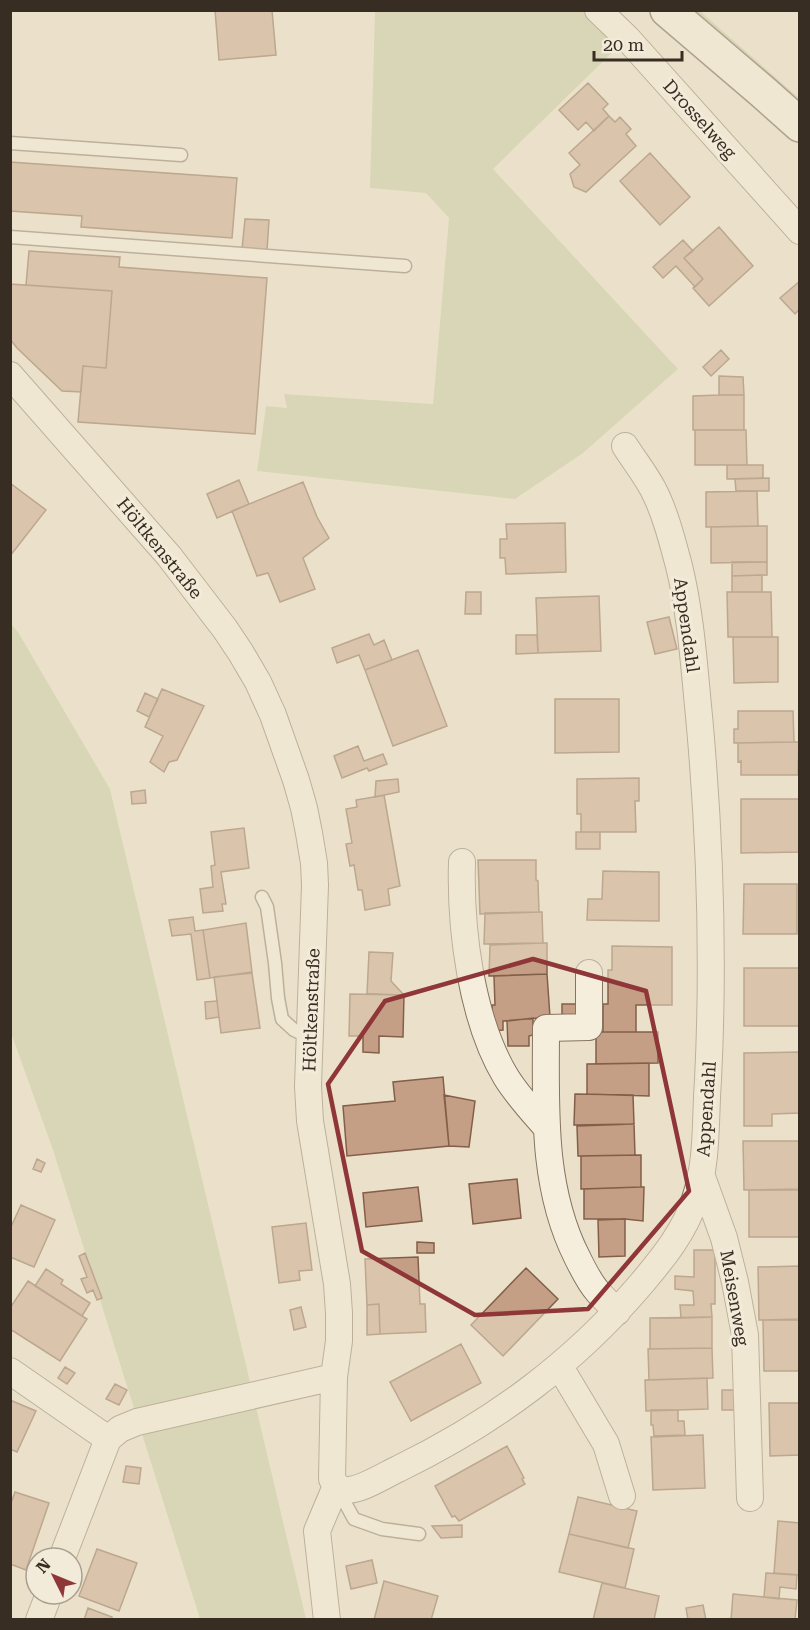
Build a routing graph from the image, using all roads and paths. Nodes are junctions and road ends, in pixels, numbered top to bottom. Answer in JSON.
{"nodes":[{"id":1,"x":598,"y":10,"type":"edge"},
{"id":2,"x":667,"y":10,"type":"edge"},
{"id":3,"x":800,"y":125,"type":"edge"},
{"id":4,"x":10,"y":143,"type":"edge"},
{"id":5,"x":182,"y":155,"type":"dead end"},
{"id":6,"x":800,"y":231,"type":"edge"},
{"id":7,"x":10,"y":237,"type":"edge"},
{"id":8,"x":405,"y":266,"type":"dead end"},
{"id":9,"x":10,"y":375,"type":"edge"},
{"id":10,"x":625,"y":446,"type":"dead end"},
{"id":11,"x":462,"y":862,"type":"dead end"},
{"id":12,"x":262,"y":897,"type":"dead end"},
{"id":13,"x":589,"y":973,"type":"dead end"},
{"id":14,"x":309,"y":1037,"type":"junction"},
{"id":15,"x":546,"y":1127,"type":"junction"},
{"id":16,"x":701,"y":1174,"type":"junction"},
{"id":17,"x":617,"y":1312,"type":"junction"},
{"id":18,"x":560,"y":1367,"type":"junction"},
{"id":19,"x":10,"y":1371,"type":"edge"},
{"id":20,"x":333,"y":1377,"type":"junction"},
{"id":21,"x":108,"y":1439,"type":"junction"},
{"id":22,"x":336,"y":1486,"type":"junction"},
{"id":23,"x":622,"y":1496,"type":"dead end"},
{"id":24,"x":750,"y":1498,"type":"dead end"},
{"id":25,"x":419,"y":1534,"type":"dead end"},
{"id":26,"x":67,"y":1546,"type":"edge"},
{"id":27,"x":327,"y":1620,"type":"edge"}],
"edges":[{"from":1,"to":6,"type":"street","name":"Drosselweg"},
{"from":2,"to":3,"type":"main road"},
{"from":4,"to":5,"type":"lane"},
{"from":7,"to":8,"type":"lane"},
{"from":9,"to":14,"type":"street","name":"Höltkenstraße"},
{"from":10,"to":16,"type":"street","name":"Appendahl"},
{"from":11,"to":15,"type":"street"},
{"from":12,"to":14,"type":"lane"},
{"from":13,"to":15,"type":"street"},
{"from":14,"to":20,"type":"street","name":"Höltkenstraße"},
{"from":15,"to":17,"type":"street"},
{"from":16,"to":17,"type":"street","name":"Appendahl"},
{"from":16,"to":24,"type":"street","name":"Meisenweg"},
{"from":17,"to":18,"type":"street","name":"Appendahl"},
{"from":18,"to":22,"type":"street","name":"Appendahl"},
{"from":18,"to":23,"type":"street"},
{"from":19,"to":21,"type":"street"},
{"from":20,"to":21,"type":"street"},
{"from":20,"to":22,"type":"street"},
{"from":21,"to":26,"type":"street"},
{"from":22,"to":25,"type":"lane"},
{"from":22,"to":27,"type":"street"}]}
